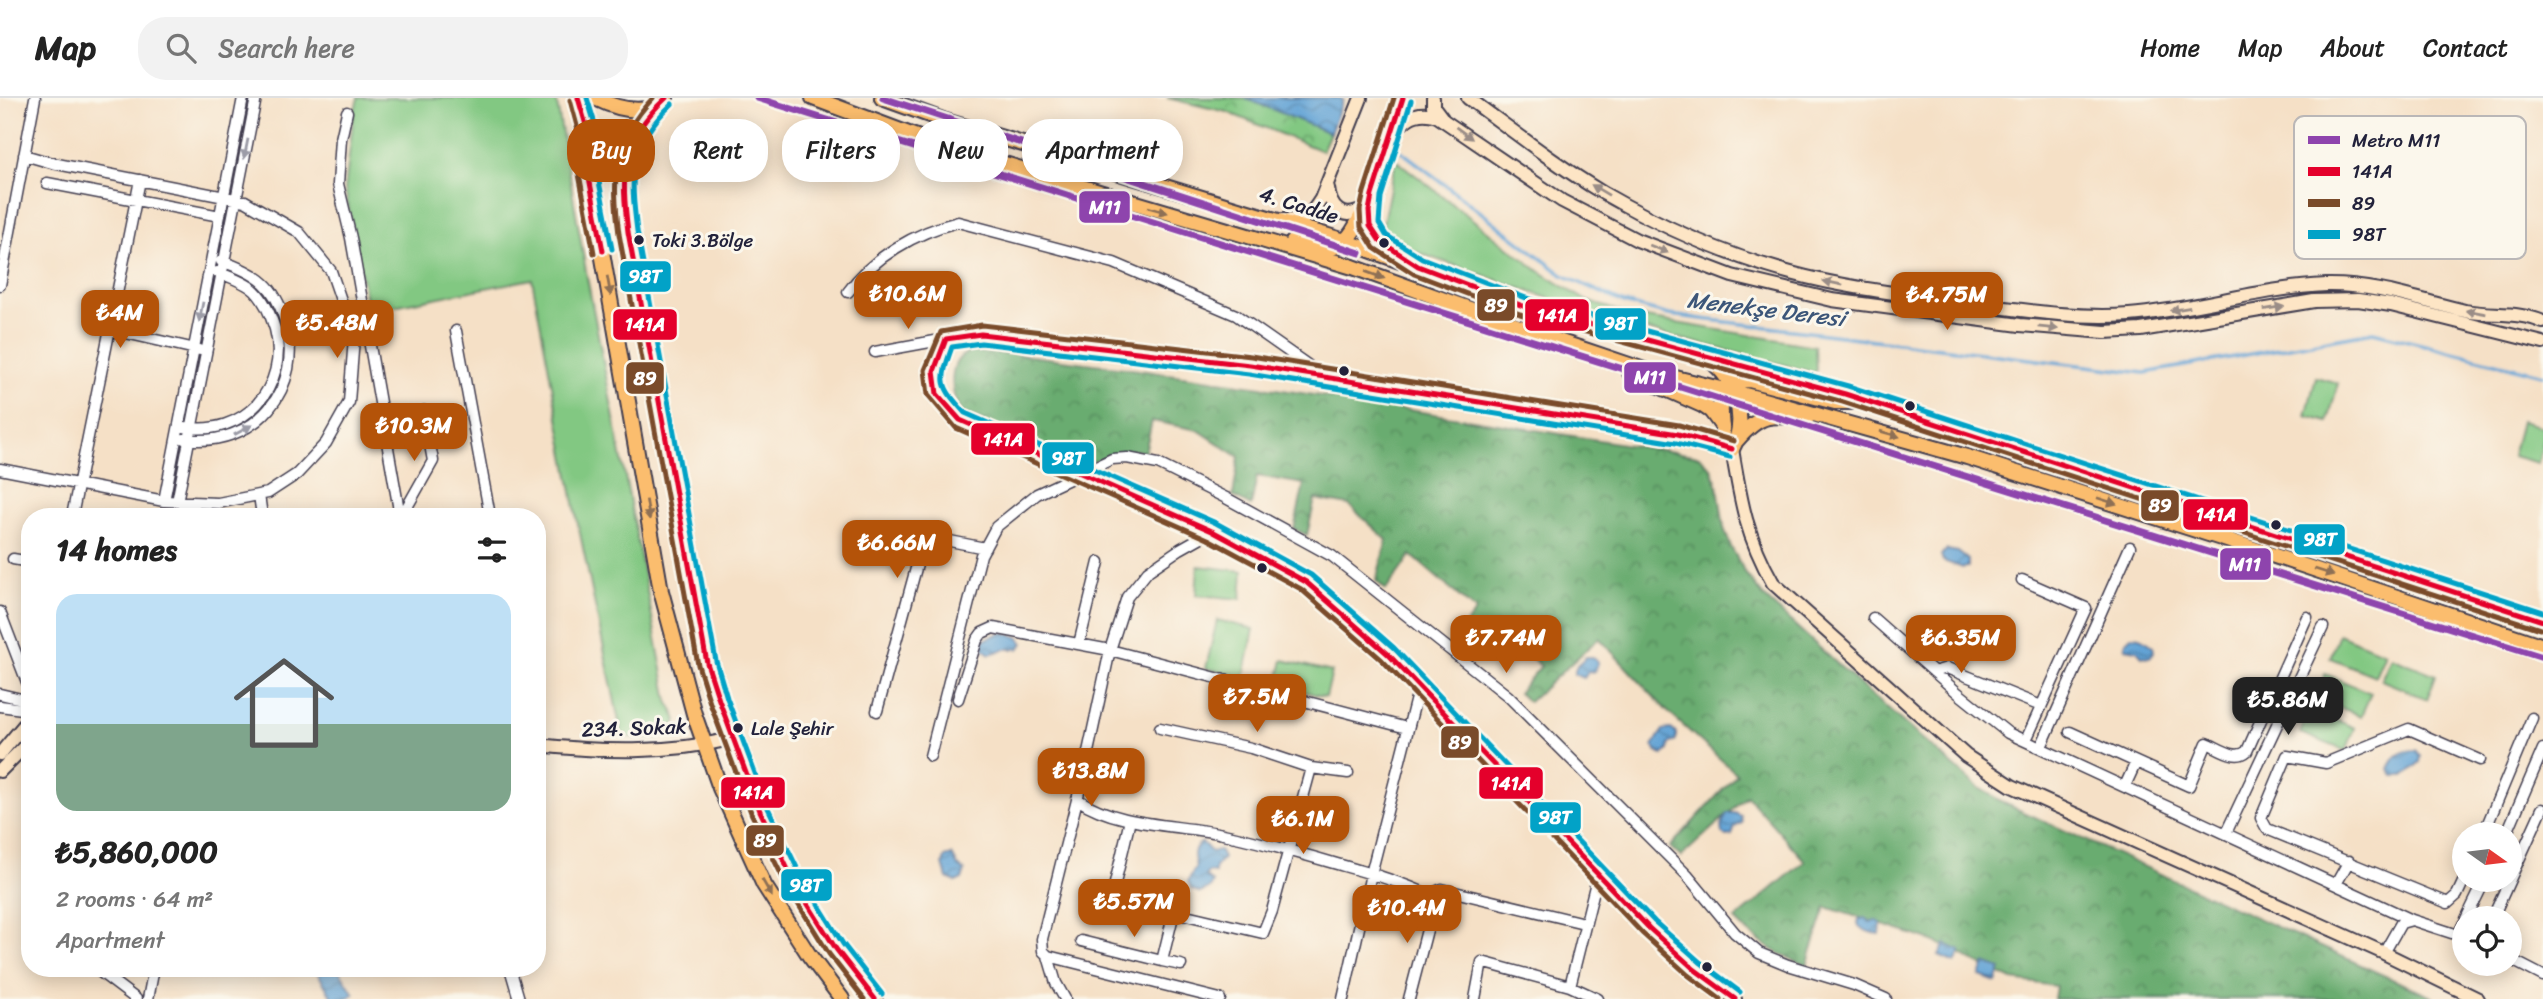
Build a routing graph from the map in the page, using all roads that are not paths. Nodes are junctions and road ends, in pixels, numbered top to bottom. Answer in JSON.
{"nodes":[{"id":1,"x":35,"y":98,"type":"edge"},
{"id":2,"x":243,"y":98,"type":"edge"},
{"id":3,"x":256,"y":98,"type":"edge"},
{"id":4,"x":578,"y":98,"type":"edge"},
{"id":5,"x":595,"y":98,"type":"edge"},
{"id":6,"x":666,"y":98,"type":"edge"},
{"id":7,"x":813,"y":98,"type":"edge"},
{"id":8,"x":882,"y":98,"type":"edge"},
{"id":9,"x":1361,"y":98,"type":"edge"},
{"id":10,"x":1403,"y":98,"type":"edge"},
{"id":11,"x":1433,"y":98,"type":"edge"},
{"id":12,"x":1468,"y":98,"type":"edge"},
{"id":13,"x":653,"y":108,"type":"junction"},
{"id":14,"x":347,"y":113,"type":"dead end"},
{"id":15,"x":1442,"y":118,"type":"junction"},
{"id":16,"x":1390,"y":141,"type":"junction"},
{"id":17,"x":24,"y":155,"type":"junction"},
{"id":18,"x":140,"y":180,"type":"junction"},
{"id":19,"x":47,"y":183,"type":"dead end"},
{"id":20,"x":1328,"y":184,"type":"junction"},
{"id":21,"x":1372,"y":195,"type":"junction"},
{"id":22,"x":224,"y":197,"type":"junction"},
{"id":23,"x":136,"y":199,"type":"junction"},
{"id":24,"x":237,"y":199,"type":"junction"},
{"id":25,"x":1363,"y":209,"type":"junction"},
{"id":26,"x":220,"y":216,"type":"junction"},
{"id":27,"x":1273,"y":219,"type":"junction"},
{"id":28,"x":1254,"y":238,"type":"junction"},
{"id":29,"x":1345,"y":241,"type":"junction"},
{"id":30,"x":224,"y":262,"type":"junction"},
{"id":31,"x":211,"y":264,"type":"junction"},
{"id":32,"x":1418,"y":266,"type":"junction"},
{"id":33,"x":222,"y":274,"type":"junction"},
{"id":34,"x":0,"y":285,"type":"edge"},
{"id":35,"x":848,"y":292,"type":"dead end"},
{"id":36,"x":2506,"y":315,"type":"junction"},
{"id":37,"x":2543,"y":323,"type":"edge"},
{"id":38,"x":108,"y":329,"type":"junction"},
{"id":39,"x":456,"y":331,"type":"dead end"},
{"id":40,"x":2513,"y":335,"type":"junction"},
{"id":41,"x":946,"y":339,"type":"junction"},
{"id":42,"x":2539,"y":339,"type":"edge"},
{"id":43,"x":194,"y":348,"type":"junction"},
{"id":44,"x":1578,"y":348,"type":"junction"},
{"id":45,"x":206,"y":352,"type":"junction"},
{"id":46,"x":875,"y":352,"type":"dead end"},
{"id":47,"x":1705,"y":357,"type":"junction"},
{"id":48,"x":1322,"y":376,"type":"junction"},
{"id":49,"x":1731,"y":389,"type":"junction"},
{"id":50,"x":1869,"y":401,"type":"junction"},
{"id":51,"x":424,"y":411,"type":"dead end"},
{"id":52,"x":1853,"y":424,"type":"junction"},
{"id":53,"x":179,"y":426,"type":"junction"},
{"id":54,"x":1722,"y":426,"type":"junction"},
{"id":55,"x":190,"y":428,"type":"junction"},
{"id":56,"x":176,"y":438,"type":"junction"},
{"id":57,"x":188,"y":440,"type":"junction"},
{"id":58,"x":1735,"y":445,"type":"junction"},
{"id":59,"x":0,"y":469,"type":"edge"},
{"id":60,"x":1081,"y":475,"type":"junction"},
{"id":61,"x":77,"y":485,"type":"junction"},
{"id":62,"x":259,"y":495,"type":"junction"},
{"id":63,"x":164,"y":501,"type":"junction"},
{"id":64,"x":177,"y":502,"type":"junction"},
{"id":65,"x":73,"y":508,"type":"edge"},
{"id":66,"x":261,"y":508,"type":"edge"},
{"id":67,"x":400,"y":508,"type":"edge"},
{"id":68,"x":406,"y":508,"type":"edge"},
{"id":69,"x":489,"y":508,"type":"edge"},
{"id":70,"x":1212,"y":531,"type":"junction"},
{"id":71,"x":2130,"y":547,"type":"dead end"},
{"id":72,"x":985,"y":548,"type":"junction"},
{"id":73,"x":13,"y":559,"type":"dead end"},
{"id":74,"x":21,"y":560,"type":"edge"},
{"id":75,"x":1100,"y":562,"type":"dead end"},
{"id":76,"x":2022,"y":580,"type":"dead end"},
{"id":77,"x":0,"y":612,"type":"edge"},
{"id":78,"x":2307,"y":617,"type":"dead end"},
{"id":79,"x":1873,"y":618,"type":"dead end"},
{"id":80,"x":2543,"y":621,"type":"edge"},
{"id":81,"x":2323,"y":627,"type":"dead end"},
{"id":82,"x":1079,"y":644,"type":"junction"},
{"id":83,"x":2543,"y":646,"type":"edge"},
{"id":84,"x":1110,"y":650,"type":"junction"},
{"id":85,"x":20,"y":666,"type":"edge"},
{"id":86,"x":1934,"y":672,"type":"junction"},
{"id":87,"x":1419,"y":686,"type":"junction"},
{"id":88,"x":0,"y":694,"type":"edge"},
{"id":89,"x":958,"y":699,"type":"dead end"},
{"id":90,"x":21,"y":702,"type":"edge"},
{"id":91,"x":0,"y":706,"type":"edge"},
{"id":92,"x":21,"y":706,"type":"edge"},
{"id":93,"x":2041,"y":706,"type":"junction"},
{"id":94,"x":877,"y":711,"type":"dead end"},
{"id":95,"x":2532,"y":718,"type":"dead end"},
{"id":96,"x":1407,"y":728,"type":"junction"},
{"id":97,"x":21,"y":729,"type":"edge"},
{"id":98,"x":1160,"y":729,"type":"dead end"},
{"id":99,"x":2070,"y":732,"type":"dead end"},
{"id":100,"x":731,"y":739,"type":"junction"},
{"id":101,"x":2025,"y":740,"type":"junction"},
{"id":102,"x":705,"y":745,"type":"junction"},
{"id":103,"x":546,"y":747,"type":"edge"},
{"id":104,"x":2041,"y":747,"type":"junction"},
{"id":105,"x":2543,"y":749,"type":"edge"},
{"id":106,"x":21,"y":750,"type":"edge"},
{"id":107,"x":0,"y":754,"type":"edge"},
{"id":108,"x":930,"y":756,"type":"dead end"},
{"id":109,"x":2480,"y":760,"type":"dead end"},
{"id":110,"x":2136,"y":762,"type":"junction"},
{"id":111,"x":1311,"y":768,"type":"junction"},
{"id":112,"x":0,"y":771,"type":"edge"},
{"id":113,"x":1348,"y":773,"type":"dead end"},
{"id":114,"x":2125,"y":786,"type":"junction"},
{"id":115,"x":1077,"y":799,"type":"junction"},
{"id":116,"x":2542,"y":809,"type":"edge"},
{"id":117,"x":1130,"y":820,"type":"junction"},
{"id":118,"x":2488,"y":822,"type":"edge"},
{"id":119,"x":2512,"y":822,"type":"edge"},
{"id":120,"x":2225,"y":833,"type":"junction"},
{"id":121,"x":1289,"y":850,"type":"junction"},
{"id":122,"x":2349,"y":861,"type":"junction"},
{"id":123,"x":1371,"y":874,"type":"junction"},
{"id":124,"x":1598,"y":874,"type":"junction"},
{"id":125,"x":2336,"y":884,"type":"junction"},
{"id":126,"x":1092,"y":892,"type":"dead end"},
{"id":127,"x":2459,"y":892,"type":"edge"},
{"id":128,"x":1429,"y":895,"type":"junction"},
{"id":129,"x":1112,"y":897,"type":"junction"},
{"id":130,"x":2498,"y":906,"type":"edge"},
{"id":131,"x":1174,"y":912,"type":"junction"},
{"id":132,"x":2412,"y":919,"type":"junction"},
{"id":133,"x":1584,"y":923,"type":"junction"},
{"id":134,"x":2452,"y":933,"type":"edge"},
{"id":135,"x":1081,"y":941,"type":"dead end"},
{"id":136,"x":2384,"y":953,"type":"junction"},
{"id":137,"x":1048,"y":956,"type":"junction"},
{"id":138,"x":1162,"y":961,"type":"junction"},
{"id":139,"x":1181,"y":965,"type":"dead end"},
{"id":140,"x":2522,"y":965,"type":"edge"},
{"id":141,"x":2543,"y":976,"type":"edge"},
{"id":142,"x":107,"y":977,"type":"edge"},
{"id":143,"x":152,"y":977,"type":"edge"},
{"id":144,"x":513,"y":977,"type":"edge"},
{"id":145,"x":1570,"y":986,"type":"junction"},
{"id":146,"x":1730,"y":998,"type":"edge"},
{"id":147,"x":136,"y":999,"type":"edge"},
{"id":148,"x":148,"y":999,"type":"edge"},
{"id":149,"x":519,"y":999,"type":"edge"},
{"id":150,"x":842,"y":999,"type":"edge"},
{"id":151,"x":875,"y":999,"type":"edge"},
{"id":152,"x":1065,"y":999,"type":"edge"},
{"id":153,"x":1220,"y":999,"type":"edge"},
{"id":154,"x":1343,"y":999,"type":"edge"},
{"id":155,"x":1409,"y":999,"type":"edge"},
{"id":156,"x":1475,"y":999,"type":"edge"},
{"id":157,"x":1598,"y":999,"type":"edge"},
{"id":158,"x":1886,"y":999,"type":"edge"},
{"id":159,"x":2478,"y":999,"type":"edge"}],
"edges":[{"from":1,"to":17,"type":"street"},
{"from":2,"to":22,"type":"street"},
{"from":3,"to":24,"type":"street","one_way":true},
{"from":4,"to":102,"type":"main road","one_way":true},
{"from":5,"to":13,"type":"main road"},
{"from":6,"to":13,"type":"main road"},
{"from":7,"to":28,"type":"main road","one_way":true},
{"from":8,"to":27,"type":"main road","name":"4. Cadde"},
{"from":9,"to":20,"type":"street"},
{"from":10,"to":16,"type":"street"},
{"from":11,"to":15,"type":"street"},
{"from":36,"to":12,"type":"street","one_way":true},
{"from":13,"to":100,"type":"main road"},
{"from":14,"to":67,"type":"street"},
{"from":15,"to":16,"type":"street"},
{"from":15,"to":40,"type":"street","one_way":true},
{"from":16,"to":21,"type":"street"},
{"from":17,"to":18,"type":"street"},
{"from":17,"to":34,"type":"street"},
{"from":18,"to":22,"type":"street"},
{"from":18,"to":23,"type":"street"},
{"from":19,"to":23,"type":"street"},
{"from":20,"to":25,"type":"street"},
{"from":20,"to":27,"type":"street"},
{"from":21,"to":25,"type":"main road"},
{"from":21,"to":32,"type":"street"},
{"from":22,"to":24,"type":"street"},
{"from":22,"to":26,"type":"street"},
{"from":23,"to":26,"type":"street"},
{"from":23,"to":38,"type":"street"},
{"from":24,"to":30,"type":"street"},
{"from":24,"to":62,"type":"street"},
{"from":25,"to":29,"type":"main road"},
{"from":26,"to":31,"type":"street"},
{"from":27,"to":29,"type":"main road","name":"4. Cadde"},
{"from":28,"to":29,"type":"main road"},
{"from":28,"to":44,"type":"main road","one_way":true},
{"from":29,"to":32,"type":"main road","name":"4. Cadde"},
{"from":30,"to":31,"type":"street"},
{"from":30,"to":33,"type":"street"},
{"from":57,"to":30,"type":"street","one_way":true},
{"from":31,"to":33,"type":"street"},
{"from":31,"to":43,"type":"street","one_way":true},
{"from":32,"to":47,"type":"main road","name":"4. Cadde"},
{"from":33,"to":45,"type":"street"},
{"from":33,"to":55,"type":"street"},
{"from":35,"to":48,"type":"street"},
{"from":36,"to":37,"type":"street"},
{"from":36,"to":40,"type":"street"},
{"from":38,"to":43,"type":"street"},
{"from":38,"to":61,"type":"street"},
{"from":39,"to":69,"type":"street"},
{"from":40,"to":42,"type":"street"},
{"from":41,"to":46,"type":"street"},
{"from":41,"to":48,"type":"street"},
{"from":41,"to":60,"type":"street"},
{"from":43,"to":45,"type":"street"},
{"from":43,"to":53,"type":"street"},
{"from":44,"to":49,"type":"main road"},
{"from":44,"to":54,"type":"main road"},
{"from":45,"to":55,"type":"street"},
{"from":47,"to":49,"type":"main road"},
{"from":47,"to":50,"type":"main road","name":"4. Cadde"},
{"from":48,"to":58,"type":"street"},
{"from":49,"to":50,"type":"main road"},
{"from":49,"to":52,"type":"main road"},
{"from":49,"to":54,"type":"main road"},
{"from":49,"to":58,"type":"main road"},
{"from":50,"to":80,"type":"main road","name":"4. Cadde"},
{"from":51,"to":68,"type":"street"},
{"from":52,"to":58,"type":"main road"},
{"from":52,"to":83,"type":"main road","one_way":true},
{"from":53,"to":55,"type":"street"},
{"from":53,"to":56,"type":"street"},
{"from":54,"to":58,"type":"main road"},
{"from":55,"to":57,"type":"street"},
{"from":56,"to":57,"type":"street"},
{"from":56,"to":63,"type":"street"},
{"from":57,"to":64,"type":"street"},
{"from":58,"to":136,"type":"street"},
{"from":59,"to":61,"type":"street"},
{"from":60,"to":70,"type":"street"},
{"from":60,"to":72,"type":"street"},
{"from":60,"to":158,"type":"street"},
{"from":61,"to":63,"type":"street"},
{"from":61,"to":65,"type":"street"},
{"from":62,"to":64,"type":"street"},
{"from":62,"to":66,"type":"street"},
{"from":63,"to":64,"type":"street"},
{"from":70,"to":84,"type":"street"},
{"from":70,"to":87,"type":"street"},
{"from":71,"to":104,"type":"street"},
{"from":72,"to":94,"type":"street"},
{"from":72,"to":108,"type":"street"},
{"from":73,"to":74,"type":"street"},
{"from":75,"to":82,"type":"street"},
{"from":76,"to":93,"type":"street"},
{"from":77,"to":85,"type":"street"},
{"from":78,"to":110,"type":"street"},
{"from":79,"to":86,"type":"street"},
{"from":81,"to":120,"type":"street"},
{"from":82,"to":84,"type":"street"},
{"from":82,"to":89,"type":"street"},
{"from":84,"to":96,"type":"street"},
{"from":84,"to":115,"type":"street"},
{"from":86,"to":93,"type":"street"},
{"from":86,"to":101,"type":"street"},
{"from":87,"to":96,"type":"street"},
{"from":87,"to":124,"type":"street"},
{"from":88,"to":90,"type":"street"},
{"from":91,"to":92,"type":"street"},
{"from":93,"to":101,"type":"street"},
{"from":95,"to":118,"type":"street"},
{"from":96,"to":123,"type":"street"},
{"from":97,"to":107,"type":"street"},
{"from":98,"to":111,"type":"street"},
{"from":99,"to":110,"type":"street"},
{"from":100,"to":102,"type":"street","name":"234. Sokak"},
{"from":100,"to":151,"type":"main road"},
{"from":101,"to":104,"type":"street"},
{"from":102,"to":103,"type":"street","name":"234. Sokak"},
{"from":102,"to":150,"type":"main road","one_way":true},
{"from":104,"to":114,"type":"street"},
{"from":105,"to":119,"type":"street"},
{"from":106,"to":112,"type":"street"},
{"from":109,"to":122,"type":"street"},
{"from":110,"to":114,"type":"street"},
{"from":111,"to":113,"type":"street"},
{"from":111,"to":121,"type":"street"},
{"from":114,"to":120,"type":"street"},
{"from":115,"to":117,"type":"street"},
{"from":115,"to":137,"type":"street"},
{"from":116,"to":130,"type":"street"},
{"from":117,"to":121,"type":"street"},
{"from":117,"to":129,"type":"street"},
{"from":120,"to":125,"type":"street"},
{"from":121,"to":123,"type":"street"},
{"from":121,"to":131,"type":"street"},
{"from":122,"to":125,"type":"street"},
{"from":122,"to":127,"type":"street"},
{"from":123,"to":128,"type":"street"},
{"from":123,"to":154,"type":"street"},
{"from":124,"to":133,"type":"street"},
{"from":124,"to":146,"type":"street"},
{"from":125,"to":132,"type":"street"},
{"from":126,"to":129,"type":"street"},
{"from":128,"to":133,"type":"street"},
{"from":128,"to":155,"type":"street"},
{"from":129,"to":131,"type":"street"},
{"from":131,"to":138,"type":"street"},
{"from":132,"to":134,"type":"street"},
{"from":132,"to":136,"type":"street"},
{"from":133,"to":145,"type":"street"},
{"from":135,"to":138,"type":"street"},
{"from":136,"to":159,"type":"street"},
{"from":137,"to":152,"type":"street"},
{"from":137,"to":153,"type":"street"},
{"from":138,"to":139,"type":"street"},
{"from":140,"to":141,"type":"street"},
{"from":142,"to":147,"type":"street"},
{"from":143,"to":148,"type":"street"},
{"from":144,"to":149,"type":"street"},
{"from":145,"to":156,"type":"street"},
{"from":145,"to":157,"type":"street"}]}
